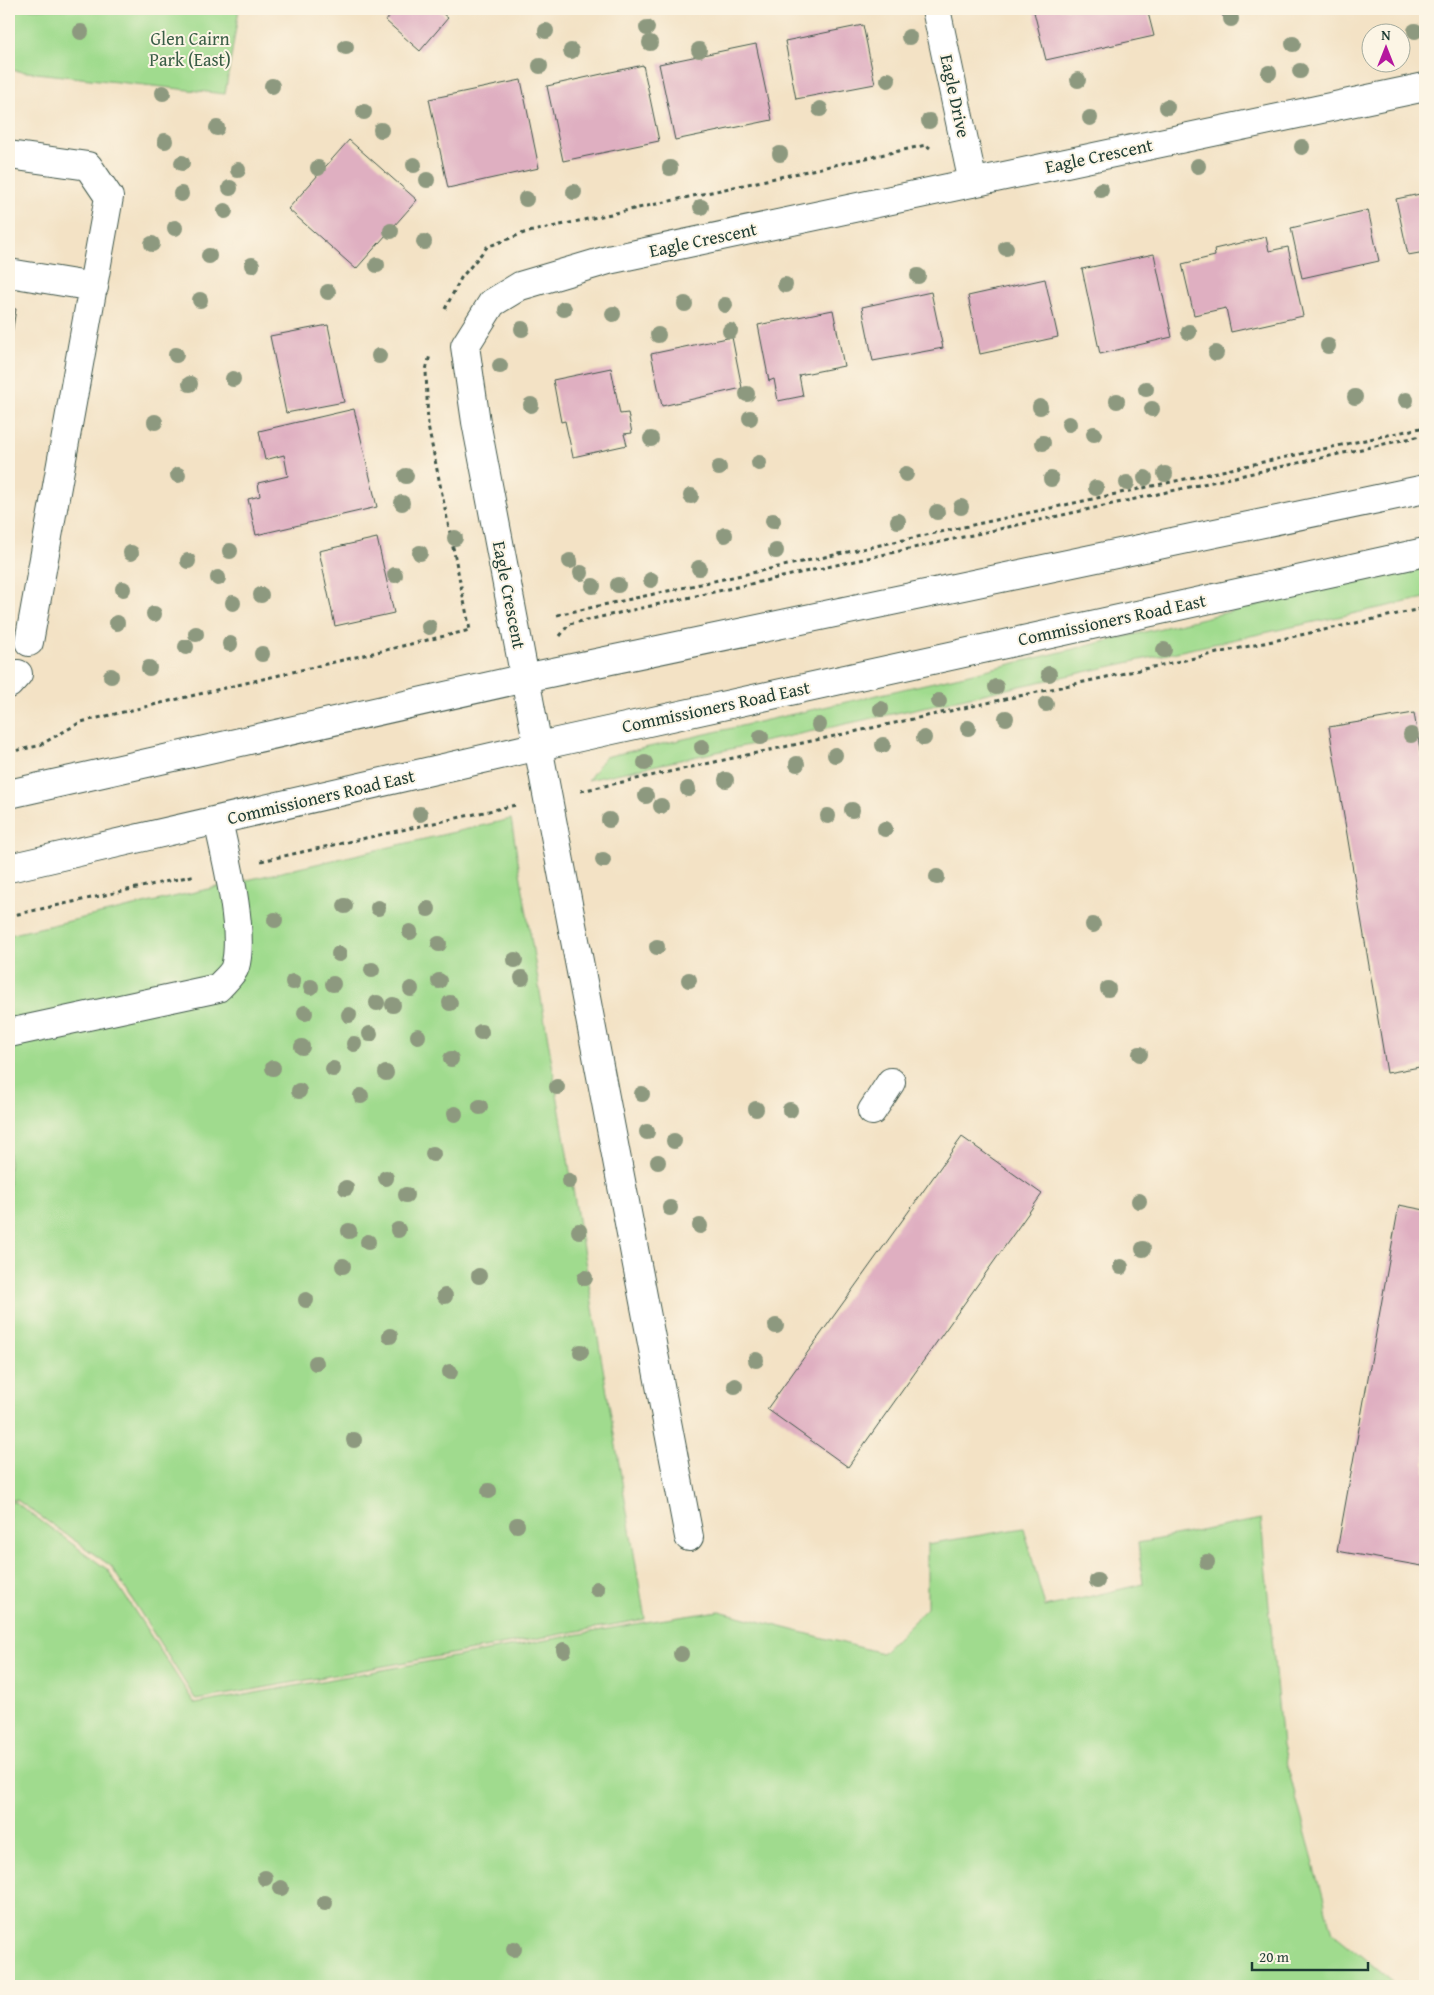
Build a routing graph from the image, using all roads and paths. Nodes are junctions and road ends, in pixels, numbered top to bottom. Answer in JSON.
{"nodes":[{"id":1,"x":936,"y":9,"type":"edge"},
{"id":2,"x":1425,"y":88,"type":"edge"},
{"id":3,"x":9,"y":155,"type":"edge"},
{"id":4,"x":973,"y":183,"type":"junction"},
{"id":5,"x":9,"y":273,"type":"edge"},
{"id":6,"x":94,"y":287,"type":"junction"},
{"id":7,"x":1425,"y":427,"type":"edge"},
{"id":8,"x":1425,"y":435,"type":"edge"},
{"id":9,"x":1425,"y":489,"type":"edge"},
{"id":10,"x":1425,"y":552,"type":"edge"},
{"id":11,"x":1425,"y":608,"type":"edge"},
{"id":12,"x":557,"y":615,"type":"dead end"},
{"id":13,"x":29,"y":642,"type":"dead end"},
{"id":14,"x":525,"y":678,"type":"junction"},
{"id":15,"x":538,"y":746,"type":"junction"},
{"id":16,"x":9,"y":794,"type":"edge"},
{"id":17,"x":548,"y":801,"type":"junction"},
{"id":18,"x":218,"y":821,"type":"junction"},
{"id":19,"x":9,"y":868,"type":"edge"},
{"id":20,"x":228,"y":868,"type":"junction"},
{"id":21,"x":9,"y":916,"type":"edge"},
{"id":22,"x":9,"y":1033,"type":"edge"},
{"id":23,"x":891,"y":1082,"type":"dead end"},
{"id":24,"x":872,"y":1111,"type":"dead end"},
{"id":25,"x":689,"y":1537,"type":"dead end"}],
"edges":[{"from":1,"to":4,"type":"main road","name":"Eagle Drive"},
{"from":2,"to":4,"type":"main road","name":"Eagle Crescent"},
{"from":3,"to":6,"type":"main road"},
{"from":4,"to":14,"type":"main road","name":"Eagle Crescent"},
{"from":5,"to":6,"type":"main road"},
{"from":6,"to":13,"type":"main road"},
{"from":7,"to":12,"type":"path"},
{"from":8,"to":14,"type":"path"},
{"from":9,"to":14,"type":"main road"},
{"from":10,"to":15,"type":"main road","name":"Commissioners Road East"},
{"from":11,"to":17,"type":"path"},
{"from":14,"to":15,"type":"main road","name":"Eagle Crescent"},
{"from":14,"to":16,"type":"main road"},
{"from":15,"to":17,"type":"main road","name":"Eagle Crescent"},
{"from":15,"to":18,"type":"main road","name":"Commissioners Road East"},
{"from":17,"to":20,"type":"path"},
{"from":17,"to":25,"type":"main road","name":"Eagle Crescent"},
{"from":18,"to":19,"type":"main road","name":"Commissioners Road East"},
{"from":18,"to":20,"type":"main road"},
{"from":20,"to":21,"type":"path"},
{"from":20,"to":22,"type":"main road"},
{"from":23,"to":24,"type":"main road"}]}
